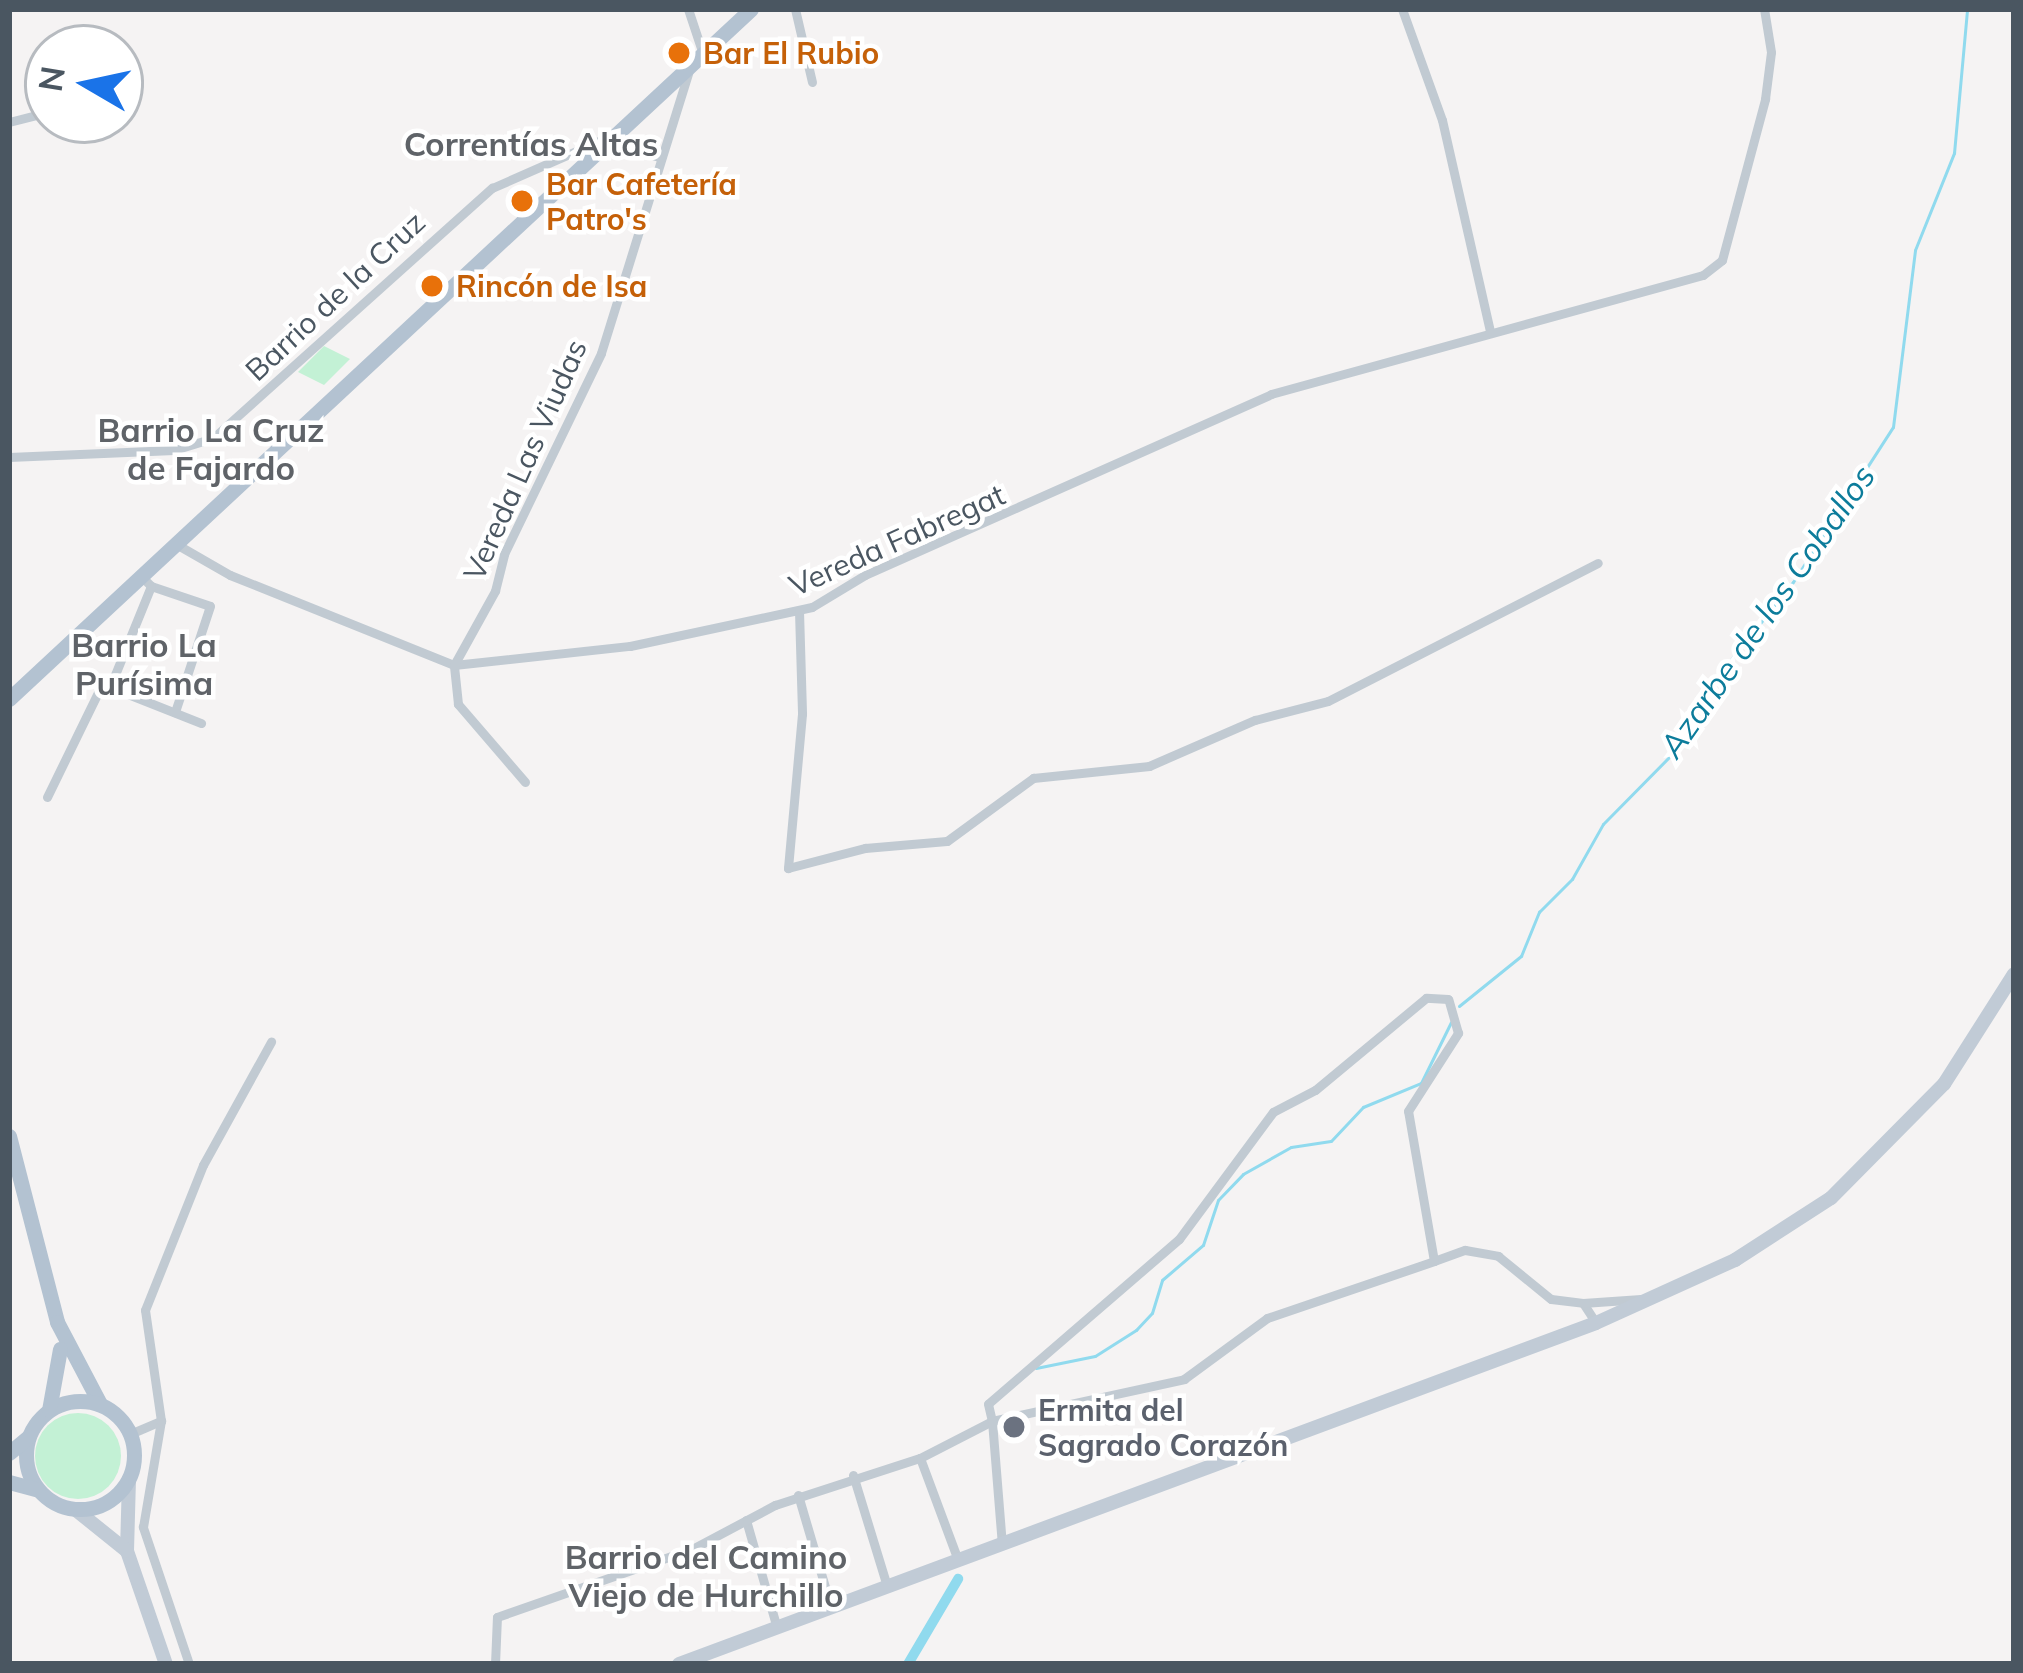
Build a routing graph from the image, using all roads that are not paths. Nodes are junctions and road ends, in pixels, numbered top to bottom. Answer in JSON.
{"nodes":[{"id":1,"x":688,"y":9,"type":"edge"},
{"id":2,"x":751,"y":9,"type":"edge"},
{"id":3,"x":795,"y":9,"type":"edge"},
{"id":4,"x":1402,"y":9,"type":"edge"},
{"id":5,"x":1764,"y":9,"type":"edge"},
{"id":6,"x":703,"y":54,"type":"junction"},
{"id":7,"x":689,"y":65,"type":"junction"},
{"id":8,"x":812,"y":82,"type":"dead end"},
{"id":9,"x":610,"y":138,"type":"junction"},
{"id":10,"x":659,"y":157,"type":"junction"},
{"id":11,"x":1490,"y":332,"type":"junction"},
{"id":12,"x":9,"y":457,"type":"edge"},
{"id":13,"x":176,"y":544,"type":"junction"},
{"id":14,"x":1598,"y":563,"type":"dead end"},
{"id":15,"x":146,"y":581,"type":"junction"},
{"id":16,"x":799,"y":611,"type":"junction"},
{"id":17,"x":454,"y":665,"type":"junction"},
{"id":18,"x":110,"y":687,"type":"junction"},
{"id":19,"x":9,"y":699,"type":"edge"},
{"id":20,"x":175,"y":712,"type":"junction"},
{"id":21,"x":201,"y":723,"type":"dead end"},
{"id":22,"x":525,"y":782,"type":"dead end"},
{"id":23,"x":47,"y":797,"type":"dead end"},
{"id":24,"x":2014,"y":974,"type":"edge"},
{"id":25,"x":271,"y":1042,"type":"dead end"},
{"id":26,"x":9,"y":1136,"type":"edge"},
{"id":27,"x":1434,"y":1261,"type":"junction"},
{"id":28,"x":1652,"y":1300,"type":"junction"},
{"id":29,"x":1583,"y":1303,"type":"junction"},
{"id":30,"x":57,"y":1322,"type":"junction"},
{"id":31,"x":1596,"y":1322,"type":"junction"},
{"id":32,"x":101,"y":1405,"type":"junction"},
{"id":33,"x":49,"y":1410,"type":"junction"},
{"id":34,"x":161,"y":1420,"type":"junction"},
{"id":35,"x":992,"y":1421,"type":"junction"},
{"id":36,"x":130,"y":1434,"type":"junction"},
{"id":37,"x":28,"y":1437,"type":"junction"},
{"id":38,"x":9,"y":1453,"type":"edge"},
{"id":39,"x":920,"y":1457,"type":"junction"},
{"id":40,"x":853,"y":1475,"type":"junction"},
{"id":41,"x":129,"y":1479,"type":"junction"},
{"id":42,"x":9,"y":1482,"type":"edge"},
{"id":43,"x":38,"y":1490,"type":"junction"},
{"id":44,"x":798,"y":1495,"type":"junction"},
{"id":45,"x":76,"y":1510,"type":"junction"},
{"id":46,"x":746,"y":1520,"type":"junction"},
{"id":47,"x":1002,"y":1544,"type":"junction"},
{"id":48,"x":127,"y":1550,"type":"junction"},
{"id":49,"x":958,"y":1560,"type":"junction"},
{"id":50,"x":887,"y":1586,"type":"junction"},
{"id":51,"x":831,"y":1607,"type":"junction"},
{"id":52,"x":777,"y":1628,"type":"junction"},
{"id":53,"x":171,"y":1664,"type":"edge"},
{"id":54,"x":189,"y":1664,"type":"edge"},
{"id":55,"x":495,"y":1664,"type":"edge"},
{"id":56,"x":679,"y":1664,"type":"edge"}],
"edges":[{"from":1,"to":6,"type":"street"},
{"from":2,"to":6,"type":"main road"},
{"from":3,"to":8,"type":"street"},
{"from":4,"to":11,"type":"street"},
{"from":5,"to":11,"type":"street","name":"Vereda Fabregat"},
{"from":6,"to":7,"type":"main road"},
{"from":7,"to":9,"type":"main road"},
{"from":7,"to":10,"type":"street","name":"Vereda Las Viudas"},
{"from":9,"to":10,"type":"street"},
{"from":9,"to":12,"type":"street","name":"Barrio de la Cruz"},
{"from":9,"to":13,"type":"main road"},
{"from":10,"to":17,"type":"street","name":"Vereda Las Viudas"},
{"from":11,"to":16,"type":"street","name":"Vereda Fabregat"},
{"from":13,"to":15,"type":"main road"},
{"from":13,"to":17,"type":"street","name":"Vereda Fabregat"},
{"from":14,"to":16,"type":"street"},
{"from":15,"to":18,"type":"street"},
{"from":15,"to":19,"type":"main road"},
{"from":15,"to":20,"type":"street"},
{"from":16,"to":17,"type":"street","name":"Vereda Fabregat"},
{"from":17,"to":22,"type":"street"},
{"from":18,"to":20,"type":"street"},
{"from":18,"to":23,"type":"street"},
{"from":20,"to":21,"type":"street"},
{"from":24,"to":28,"type":"main road"},
{"from":25,"to":34,"type":"street"},
{"from":26,"to":30,"type":"main road"},
{"from":27,"to":29,"type":"street"},
{"from":27,"to":35,"type":"street"},
{"from":27,"to":35,"type":"street"},
{"from":28,"to":29,"type":"street"},
{"from":28,"to":31,"type":"main road"},
{"from":29,"to":31,"type":"street"},
{"from":30,"to":32,"type":"main road"},
{"from":30,"to":33,"type":"main road"},
{"from":31,"to":47,"type":"main road"},
{"from":32,"to":33,"type":"main road"},
{"from":32,"to":36,"type":"main road"},
{"from":33,"to":37,"type":"main road"},
{"from":34,"to":36,"type":"street"},
{"from":34,"to":54,"type":"street"},
{"from":35,"to":39,"type":"street"},
{"from":35,"to":47,"type":"street"},
{"from":36,"to":41,"type":"main road"},
{"from":37,"to":38,"type":"main road"},
{"from":37,"to":43,"type":"main road"},
{"from":39,"to":40,"type":"street"},
{"from":39,"to":49,"type":"street"},
{"from":40,"to":44,"type":"street"},
{"from":40,"to":50,"type":"street"},
{"from":41,"to":45,"type":"main road"},
{"from":41,"to":48,"type":"main road"},
{"from":42,"to":43,"type":"main road"},
{"from":43,"to":45,"type":"main road"},
{"from":44,"to":46,"type":"street"},
{"from":44,"to":51,"type":"street"},
{"from":45,"to":48,"type":"main road"},
{"from":46,"to":52,"type":"street"},
{"from":46,"to":55,"type":"street"},
{"from":47,"to":49,"type":"main road"},
{"from":48,"to":53,"type":"main road"},
{"from":49,"to":50,"type":"main road"},
{"from":50,"to":51,"type":"main road"},
{"from":51,"to":52,"type":"main road"},
{"from":52,"to":56,"type":"main road"}]}
